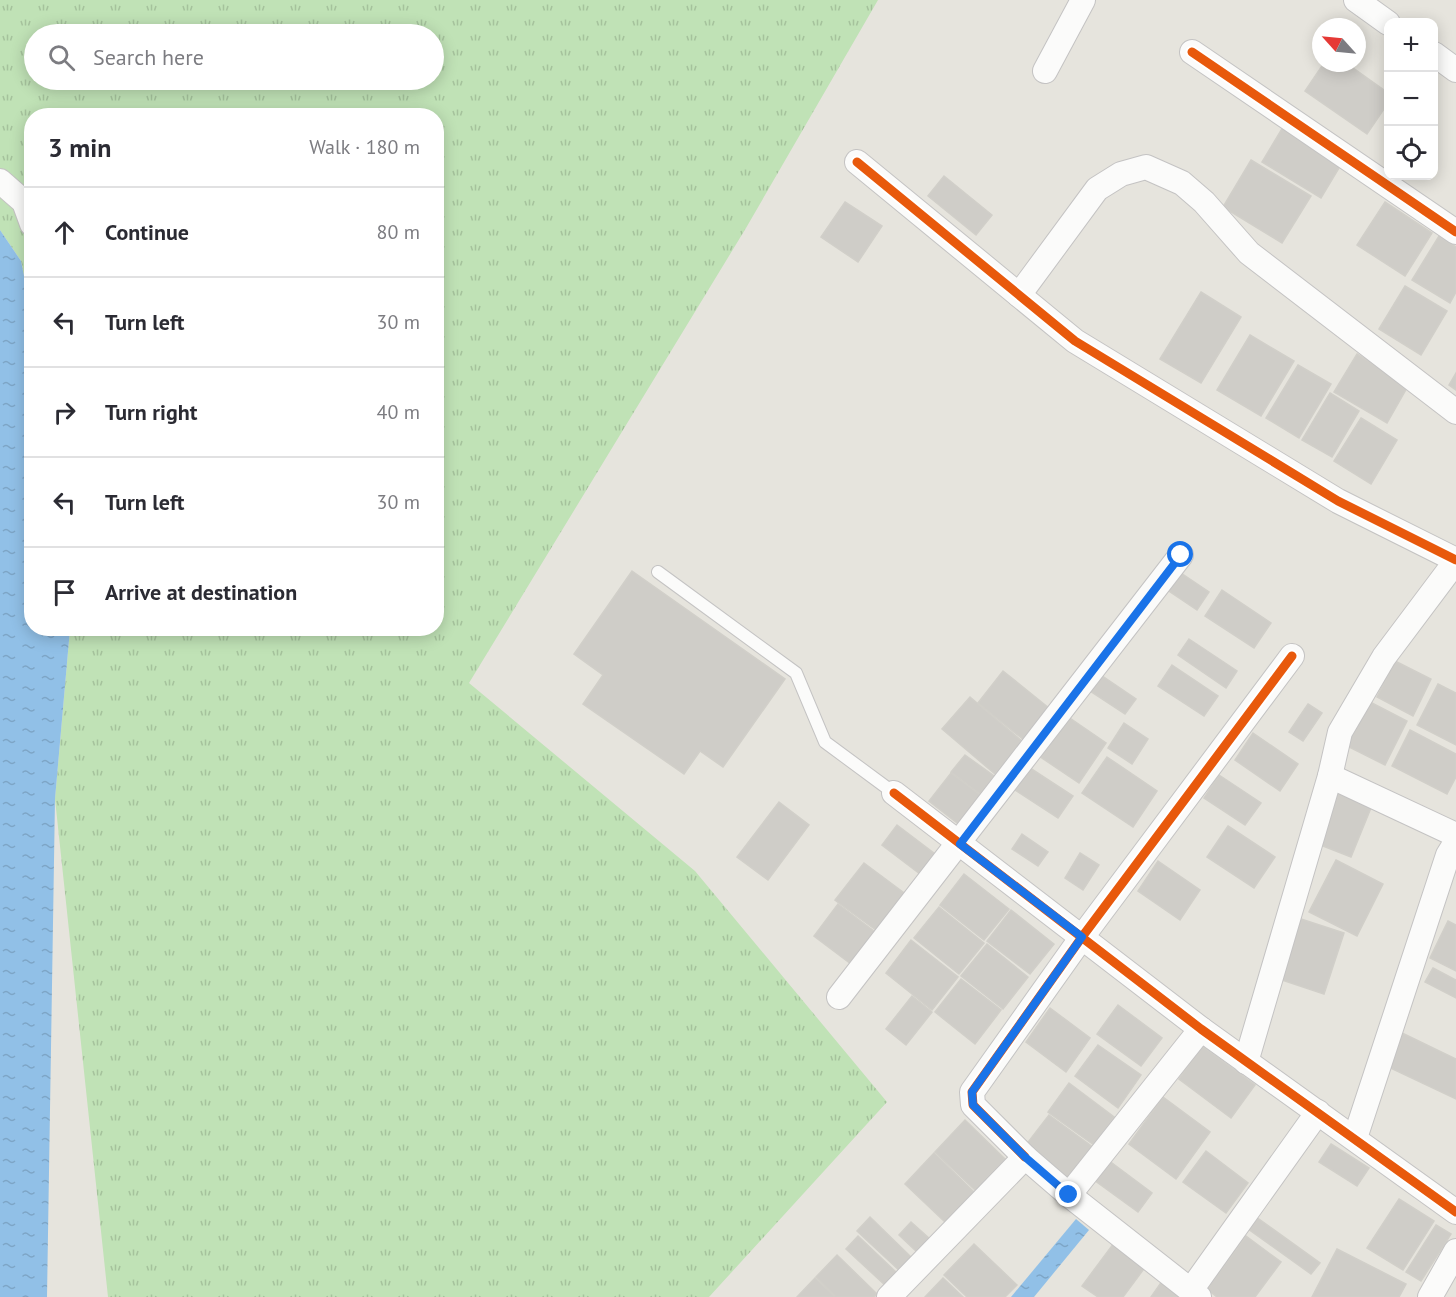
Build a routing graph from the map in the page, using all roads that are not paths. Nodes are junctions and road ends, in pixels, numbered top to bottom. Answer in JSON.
{"nodes":[{"id":1,"x":1083,"y":0,"type":"edge"},
{"id":2,"x":1356,"y":0,"type":"edge"},
{"id":3,"x":1384,"y":20,"type":"edge"},
{"id":4,"x":1192,"y":52,"type":"dead end"},
{"id":5,"x":1438,"y":57,"type":"edge"},
{"id":6,"x":1456,"y":70,"type":"edge"},
{"id":7,"x":1045,"y":71,"type":"dead end"},
{"id":8,"x":857,"y":162,"type":"dead end"},
{"id":9,"x":0,"y":181,"type":"edge"},
{"id":10,"x":24,"y":202,"type":"edge"},
{"id":11,"x":1456,"y":232,"type":"edge"},
{"id":12,"x":1018,"y":295,"type":"junction"},
{"id":13,"x":1456,"y":412,"type":"edge"},
{"id":14,"x":1181,"y":555,"type":"dead end"},
{"id":15,"x":1456,"y":561,"type":"edge"},
{"id":16,"x":658,"y":572,"type":"dead end"},
{"id":17,"x":1292,"y":656,"type":"dead end"},
{"id":18,"x":1330,"y":776,"type":"junction"},
{"id":19,"x":894,"y":793,"type":"joint"},
{"id":20,"x":1456,"y":835,"type":"edge"},
{"id":21,"x":1456,"y":842,"type":"edge"},
{"id":22,"x":960,"y":844,"type":"junction"},
{"id":23,"x":1082,"y":937,"type":"junction"},
{"id":24,"x":839,"y":997,"type":"dead end"},
{"id":25,"x":1201,"y":1029,"type":"junction"},
{"id":26,"x":1246,"y":1062,"type":"junction"},
{"id":27,"x":1318,"y":1112,"type":"junction"},
{"id":28,"x":1355,"y":1138,"type":"junction"},
{"id":29,"x":1025,"y":1157,"type":"junction"},
{"id":30,"x":1069,"y":1195,"type":"junction"},
{"id":31,"x":1453,"y":1202,"type":"edge"},
{"id":32,"x":1456,"y":1251,"type":"edge"},
{"id":33,"x":1195,"y":1294,"type":"edge"},
{"id":34,"x":888,"y":1297,"type":"edge"},
{"id":35,"x":1430,"y":1297,"type":"edge"}],
"edges":[{"from":1,"to":7,"type":"street"},
{"from":2,"to":3,"type":"street"},
{"from":4,"to":11,"type":"street"},
{"from":5,"to":6,"type":"street"},
{"from":8,"to":12,"type":"street"},
{"from":9,"to":10,"type":"street"},
{"from":12,"to":13,"type":"street"},
{"from":12,"to":15,"type":"street"},
{"from":14,"to":22,"type":"street"},
{"from":15,"to":18,"type":"street"},
{"from":16,"to":19,"type":"lane"},
{"from":17,"to":23,"type":"street"},
{"from":18,"to":20,"type":"street"},
{"from":18,"to":26,"type":"street"},
{"from":19,"to":22,"type":"street"},
{"from":21,"to":28,"type":"street"},
{"from":22,"to":23,"type":"street"},
{"from":22,"to":24,"type":"street"},
{"from":23,"to":25,"type":"street"},
{"from":23,"to":29,"type":"street"},
{"from":25,"to":26,"type":"street"},
{"from":25,"to":30,"type":"street"},
{"from":26,"to":27,"type":"street"},
{"from":27,"to":28,"type":"street"},
{"from":27,"to":33,"type":"street"},
{"from":28,"to":31,"type":"street"},
{"from":29,"to":30,"type":"street"},
{"from":29,"to":34,"type":"street"},
{"from":30,"to":33,"type":"street"},
{"from":32,"to":35,"type":"street"}]}
